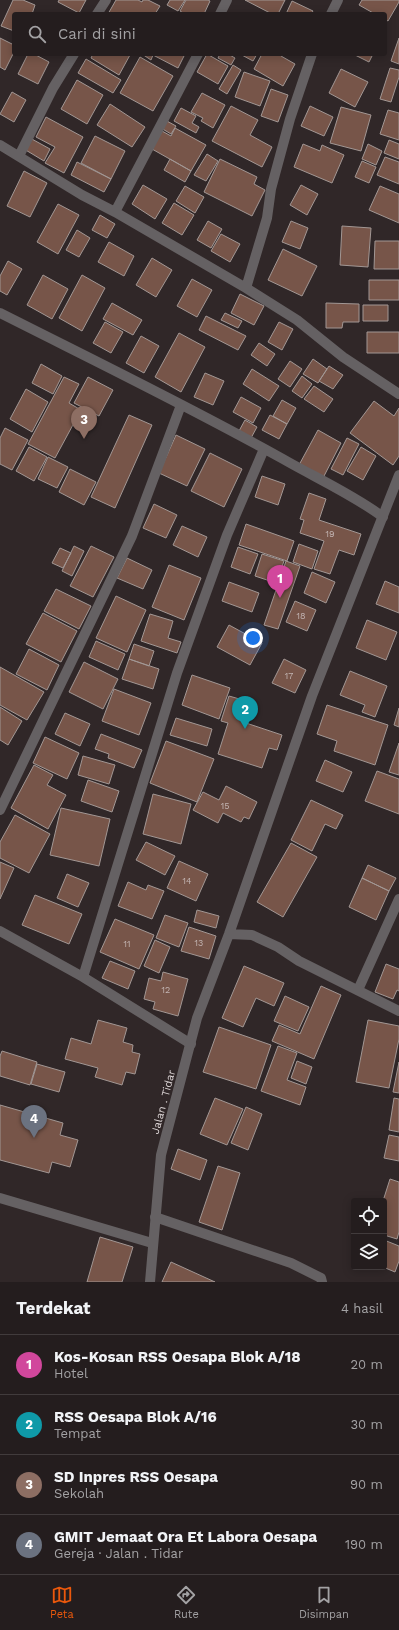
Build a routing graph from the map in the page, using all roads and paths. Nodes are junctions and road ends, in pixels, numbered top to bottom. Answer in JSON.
{"nodes":[{"id":1,"x":106,"y":0,"type":"edge"},
{"id":2,"x":227,"y":0,"type":"edge"},
{"id":3,"x":338,"y":0,"type":"edge"},
{"id":4,"x":99,"y":12,"type":"edge"},
{"id":5,"x":221,"y":12,"type":"edge"},
{"id":6,"x":332,"y":12,"type":"edge"},
{"id":7,"x":73,"y":56,"type":"edge"},
{"id":8,"x":197,"y":56,"type":"edge"},
{"id":9,"x":311,"y":56,"type":"edge"},
{"id":10,"x":0,"y":145,"type":"edge"},
{"id":11,"x":19,"y":156,"type":"junction"},
{"id":12,"x":115,"y":212,"type":"junction"},
{"id":13,"x":246,"y":288,"type":"junction"},
{"id":14,"x":0,"y":313,"type":"edge"},
{"id":15,"x":399,"y":394,"type":"edge"},
{"id":16,"x":181,"y":405,"type":"junction"},
{"id":17,"x":264,"y":449,"type":"junction"},
{"id":18,"x":399,"y":475,"type":"edge"},
{"id":19,"x":383,"y":517,"type":"junction"},
{"id":20,"x":2,"y":799,"type":"edge"},
{"id":21,"x":0,"y":810,"type":"edge"},
{"id":22,"x":399,"y":899,"type":"edge"},
{"id":23,"x":0,"y":931,"type":"edge"},
{"id":24,"x":229,"y":934,"type":"junction"},
{"id":25,"x":83,"y":977,"type":"junction"},
{"id":26,"x":358,"y":990,"type":"junction"},
{"id":27,"x":399,"y":1011,"type":"edge"},
{"id":28,"x":191,"y":1044,"type":"junction"},
{"id":29,"x":0,"y":1198,"type":"edge"},
{"id":30,"x":155,"y":1217,"type":"junction"},
{"id":31,"x":152,"y":1243,"type":"junction"},
{"id":32,"x":150,"y":1282,"type":"edge"},
{"id":33,"x":322,"y":1282,"type":"edge"}],
"edges":[{"from":1,"to":4,"type":"street"},
{"from":2,"to":5,"type":"street"},
{"from":3,"to":6,"type":"street"},
{"from":7,"to":11,"type":"street"},
{"from":8,"to":12,"type":"street"},
{"from":9,"to":13,"type":"street"},
{"from":10,"to":11,"type":"street"},
{"from":11,"to":12,"type":"street"},
{"from":12,"to":13,"type":"street"},
{"from":13,"to":15,"type":"street"},
{"from":14,"to":16,"type":"street"},
{"from":16,"to":17,"type":"street"},
{"from":16,"to":20,"type":"street"},
{"from":17,"to":19,"type":"street"},
{"from":17,"to":25,"type":"street"},
{"from":18,"to":19,"type":"street","name":"Jalan . Tidar"},
{"from":19,"to":24,"type":"street","name":"Jalan . Tidar"},
{"from":20,"to":21,"type":"street"},
{"from":22,"to":26,"type":"street"},
{"from":23,"to":25,"type":"street"},
{"from":24,"to":26,"type":"street"},
{"from":24,"to":28,"type":"street","name":"Jalan . Tidar"},
{"from":25,"to":28,"type":"street"},
{"from":26,"to":27,"type":"street"},
{"from":28,"to":30,"type":"street","name":"Jalan . Tidar"},
{"from":29,"to":31,"type":"street"},
{"from":30,"to":31,"type":"street","name":"Jalan . Tidar"},
{"from":30,"to":33,"type":"street"},
{"from":31,"to":32,"type":"street","name":"Jalan . Tidar"}]}
